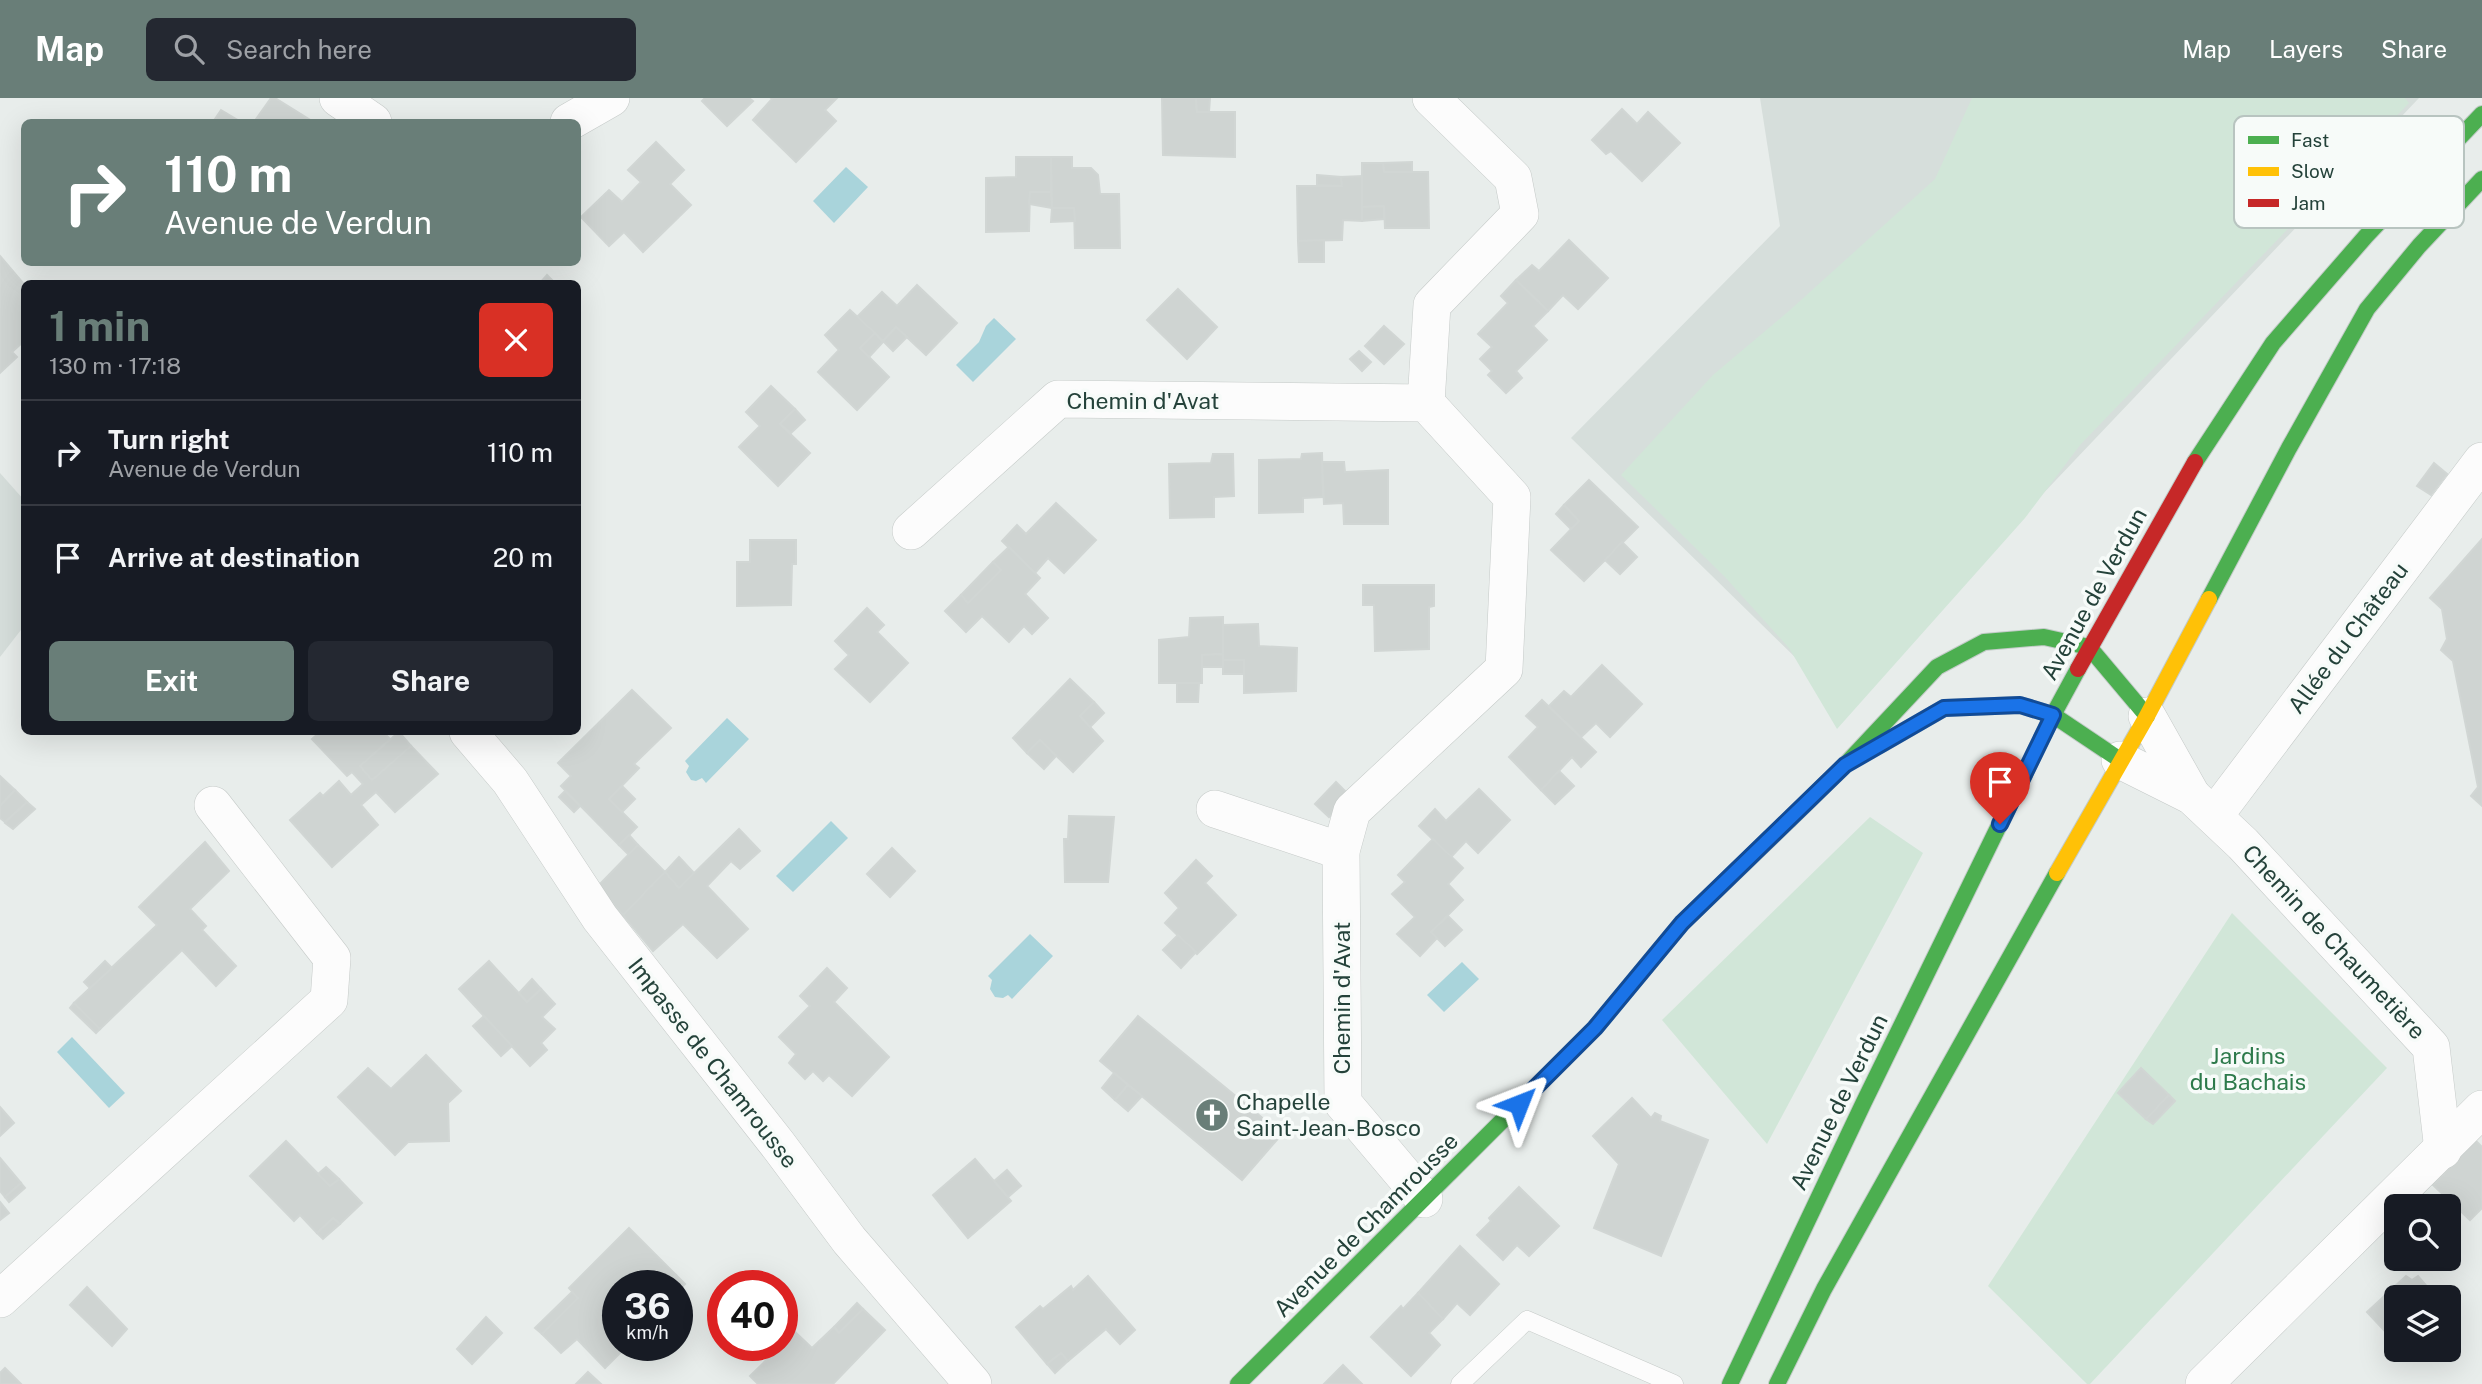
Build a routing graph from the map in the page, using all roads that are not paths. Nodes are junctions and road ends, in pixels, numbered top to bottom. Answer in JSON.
{"nodes":[{"id":1,"x":338,"y":98,"type":"edge"},
{"id":2,"x":611,"y":98,"type":"edge"},
{"id":3,"x":1431,"y":98,"type":"edge"},
{"id":4,"x":2482,"y":114,"type":"edge"},
{"id":5,"x":369,"y":119,"type":"edge"},
{"id":6,"x":574,"y":119,"type":"edge"},
{"id":7,"x":2464,"y":133,"type":"edge"},
{"id":8,"x":2482,"y":179,"type":"edge"},
{"id":9,"x":2464,"y":198,"type":"edge"},
{"id":10,"x":2374,"y":228,"type":"edge"},
{"id":11,"x":2436,"y":228,"type":"edge"},
{"id":12,"x":1426,"y":403,"type":"junction"},
{"id":13,"x":2482,"y":461,"type":"edge"},
{"id":14,"x":911,"y":531,"type":"dead end"},
{"id":15,"x":2089,"y":647,"type":"junction"},
{"id":16,"x":2053,"y":715,"type":"junction"},
{"id":17,"x":2147,"y":716,"type":"junction"},
{"id":18,"x":471,"y":735,"type":"edge"},
{"id":19,"x":2120,"y":760,"type":"junction"},
{"id":20,"x":1845,"y":765,"type":"junction"},
{"id":21,"x":213,"y":806,"type":"dead end"},
{"id":22,"x":2203,"y":806,"type":"junction"},
{"id":23,"x":1215,"y":809,"type":"dead end"},
{"id":24,"x":1341,"y":851,"type":"junction"},
{"id":25,"x":2482,"y":1109,"type":"edge"},
{"id":26,"x":2443,"y":1150,"type":"junction"},
{"id":27,"x":1424,"y":1199,"type":"junction"},
{"id":28,"x":0,"y":1299,"type":"edge"},
{"id":29,"x":973,"y":1384,"type":"edge"},
{"id":30,"x":1238,"y":1384,"type":"edge"},
{"id":31,"x":1461,"y":1384,"type":"edge"},
{"id":32,"x":1674,"y":1384,"type":"edge"},
{"id":33,"x":1730,"y":1384,"type":"edge"},
{"id":34,"x":1777,"y":1384,"type":"edge"},
{"id":35,"x":2204,"y":1384,"type":"edge"}],
"edges":[{"from":1,"to":5,"type":"street"},
{"from":2,"to":6,"type":"street"},
{"from":3,"to":12,"type":"street"},
{"from":4,"to":7,"type":"main road","name":"Avenue de Verdun"},
{"from":8,"to":9,"type":"main road"},
{"from":10,"to":15,"type":"main road","name":"Avenue de Verdun"},
{"from":11,"to":17,"type":"main road"},
{"from":12,"to":14,"type":"street","name":"Chemin d'Avat"},
{"from":12,"to":24,"type":"street","name":"Chemin d'Avat"},
{"from":13,"to":22,"type":"street","name":"Allée du Château"},
{"from":15,"to":16,"type":"main road","name":"Avenue de Verdun"},
{"from":15,"to":17,"type":"main road"},
{"from":15,"to":20,"type":"main road","name":"Avenue de Chamrousse"},
{"from":16,"to":19,"type":"main road","name":"Avenue de Chamrousse"},
{"from":16,"to":20,"type":"main road","name":"Avenue de Chamrousse"},
{"from":16,"to":33,"type":"main road","name":"Avenue de Verdun"},
{"from":17,"to":19,"type":"main road"},
{"from":17,"to":22,"type":"street","name":"Chemin de Chaumetière"},
{"from":18,"to":29,"type":"street","name":"Impasse de Chamrousse"},
{"from":19,"to":22,"type":"street","name":"Chemin de Chaumetière"},
{"from":19,"to":34,"type":"main road"},
{"from":20,"to":27,"type":"main road","name":"Avenue de Chamrousse"},
{"from":21,"to":28,"type":"street"},
{"from":22,"to":26,"type":"street","name":"Chemin de Chaumetière"},
{"from":23,"to":24,"type":"street"},
{"from":24,"to":27,"type":"street","name":"Chemin d'Avat"},
{"from":25,"to":26,"type":"street"},
{"from":26,"to":35,"type":"street"},
{"from":27,"to":30,"type":"main road","name":"Avenue de Chamrousse"},
{"from":31,"to":32,"type":"lane"}]}
